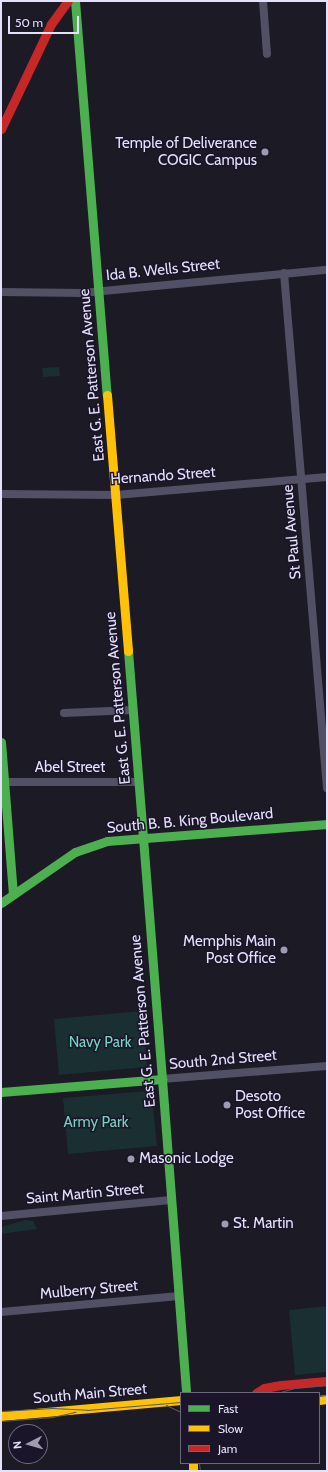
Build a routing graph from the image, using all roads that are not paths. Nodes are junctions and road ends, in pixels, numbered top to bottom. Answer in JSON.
{"nodes":[{"id":1,"x":68,"y":1,"type":"edge"},
{"id":2,"x":75,"y":1,"type":"edge"},
{"id":3,"x":263,"y":1,"type":"edge"},
{"id":4,"x":267,"y":54,"type":"dead end"},
{"id":5,"x":1,"y":129,"type":"edge"},
{"id":6,"x":327,"y":270,"type":"edge"},
{"id":7,"x":284,"y":273,"type":"junction"},
{"id":8,"x":100,"y":290,"type":"junction"},
{"id":9,"x":1,"y":292,"type":"edge"},
{"id":10,"x":327,"y":477,"type":"edge"},
{"id":11,"x":302,"y":479,"type":"junction"},
{"id":12,"x":1,"y":494,"type":"edge"},
{"id":13,"x":116,"y":495,"type":"junction"},
{"id":14,"x":133,"y":710,"type":"junction"},
{"id":15,"x":64,"y":714,"type":"dead end"},
{"id":16,"x":1,"y":742,"type":"edge"},
{"id":17,"x":3,"y":782,"type":"edge"},
{"id":18,"x":139,"y":782,"type":"junction"},
{"id":19,"x":327,"y":788,"type":"edge"},
{"id":20,"x":327,"y":824,"type":"edge"},
{"id":21,"x":143,"y":838,"type":"junction"},
{"id":22,"x":13,"y":895,"type":"junction"},
{"id":23,"x":1,"y":903,"type":"edge"},
{"id":24,"x":327,"y":1066,"type":"edge"},
{"id":25,"x":162,"y":1079,"type":"junction"},
{"id":26,"x":1,"y":1092,"type":"edge"},
{"id":27,"x":172,"y":1200,"type":"junction"},
{"id":28,"x":1,"y":1216,"type":"edge"},
{"id":29,"x":179,"y":1296,"type":"junction"},
{"id":30,"x":1,"y":1312,"type":"edge"},
{"id":31,"x":327,"y":1381,"type":"edge"},
{"id":32,"x":186,"y":1392,"type":"edge"},
{"id":33,"x":258,"y":1392,"type":"edge"},
{"id":34,"x":180,"y":1400,"type":"edge"},
{"id":35,"x":1,"y":1416,"type":"edge"}],
"edges":[{"from":1,"to":5,"type":"street"},
{"from":2,"to":8,"type":"street","name":"East G. E. Patterson Avenue"},
{"from":3,"to":4,"type":"street"},
{"from":6,"to":7,"type":"street","name":"Ida B. Wells Street"},
{"from":7,"to":8,"type":"street","name":"Ida B. Wells Street"},
{"from":7,"to":11,"type":"street","name":"St Paul Avenue"},
{"from":8,"to":9,"type":"street","name":"Ida B. Wells Street"},
{"from":8,"to":13,"type":"street","name":"East G. E. Patterson Avenue"},
{"from":10,"to":11,"type":"street","name":"Hernando Street"},
{"from":11,"to":13,"type":"street","name":"Hernando Street"},
{"from":11,"to":19,"type":"street","name":"St Paul Avenue"},
{"from":12,"to":13,"type":"street","name":"Hernando Street"},
{"from":13,"to":14,"type":"street","name":"East G. E. Patterson Avenue"},
{"from":14,"to":15,"type":"street"},
{"from":14,"to":18,"type":"street","name":"East G. E. Patterson Avenue"},
{"from":16,"to":17,"type":"street"},
{"from":17,"to":18,"type":"street","name":"Abel Street"},
{"from":17,"to":22,"type":"street"},
{"from":18,"to":21,"type":"street","name":"East G. E. Patterson Avenue"},
{"from":20,"to":21,"type":"street","name":"South B. B. King Boulevard"},
{"from":21,"to":22,"type":"street","name":"South B. B. King Boulevard"},
{"from":21,"to":25,"type":"street","name":"East G. E. Patterson Avenue"},
{"from":22,"to":23,"type":"street","name":"South B. B. King Boulevard"},
{"from":24,"to":25,"type":"street","name":"South 2nd Street"},
{"from":25,"to":26,"type":"street","name":"South 2nd Street"},
{"from":25,"to":27,"type":"street","name":"East G. E. Patterson Avenue"},
{"from":27,"to":28,"type":"street","name":"Saint Martin Street"},
{"from":27,"to":29,"type":"street","name":"East G. E. Patterson Avenue"},
{"from":29,"to":30,"type":"street","name":"Mulberry Street"},
{"from":29,"to":32,"type":"street","name":"East G. E. Patterson Avenue"},
{"from":31,"to":33,"type":"street"},
{"from":34,"to":35,"type":"street","name":"South Main Street"}]}
